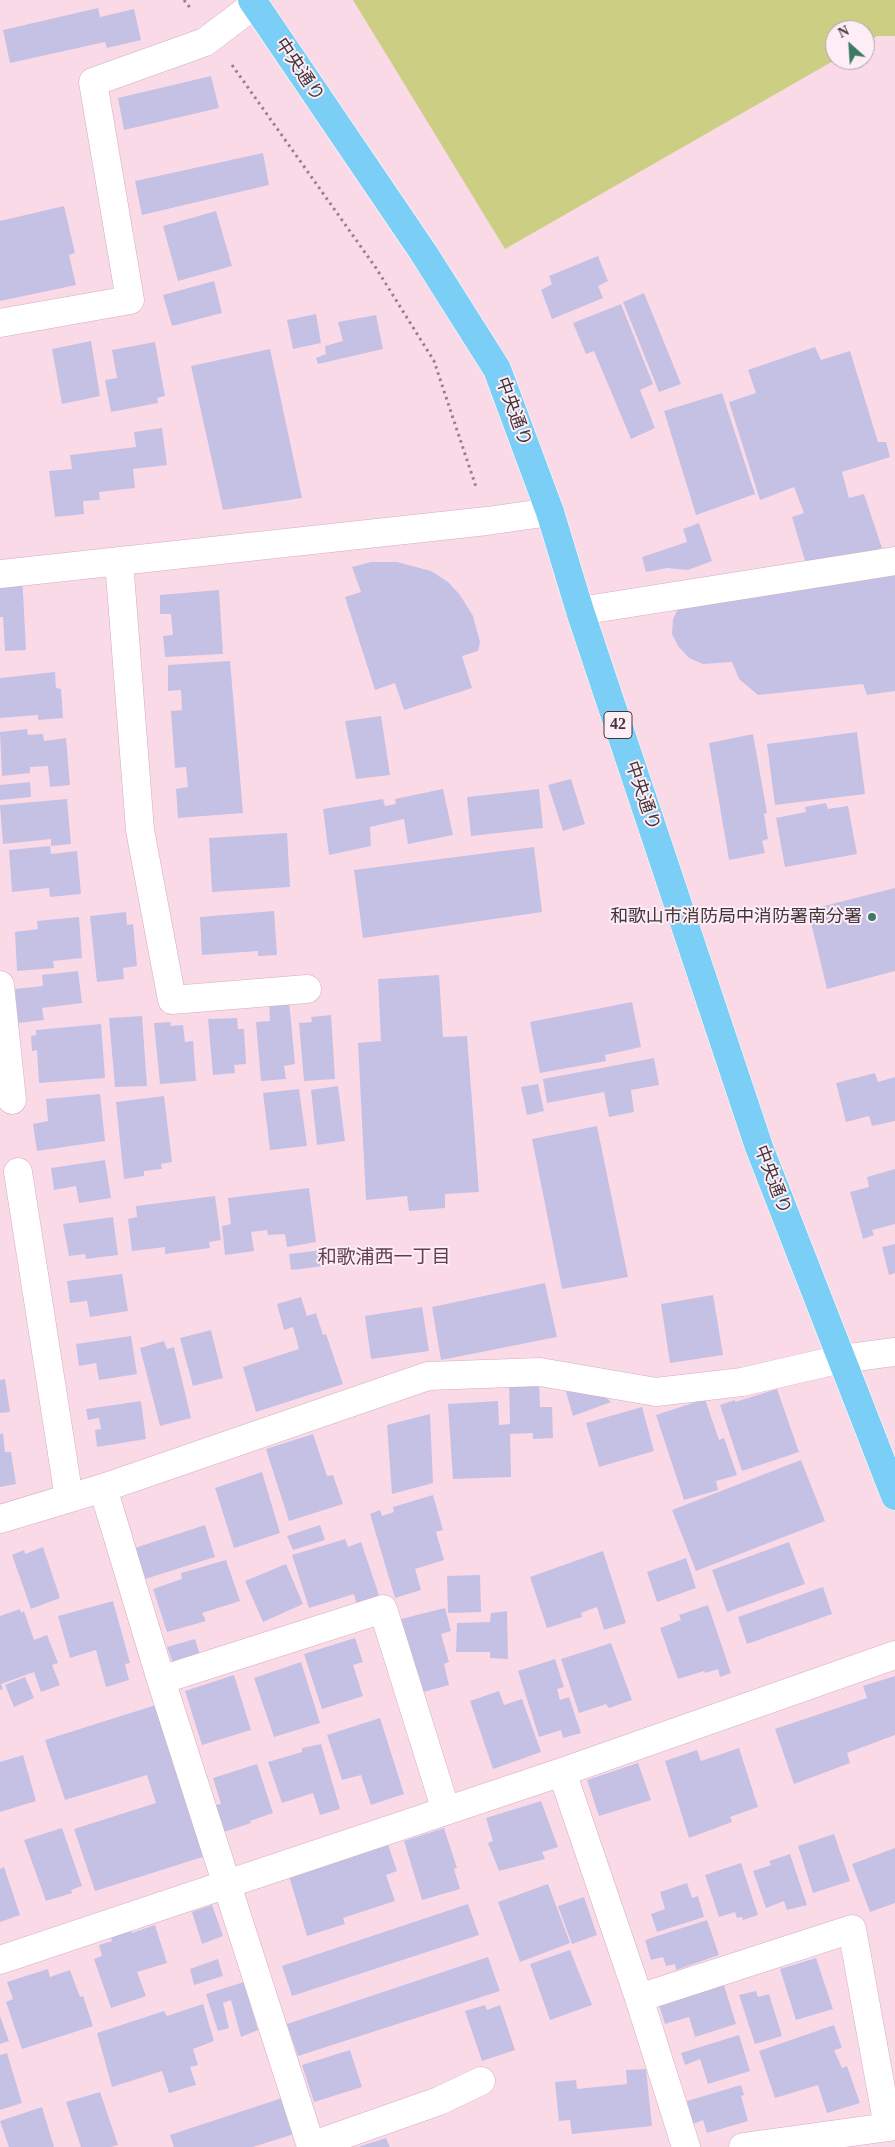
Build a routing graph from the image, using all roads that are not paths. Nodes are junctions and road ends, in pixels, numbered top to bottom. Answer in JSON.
{"nodes":[{"id":1,"x":253,"y":2,"type":"edge"},
{"id":2,"x":0,"y":323,"type":"edge"},
{"id":3,"x":550,"y":512,"type":"junction"},
{"id":4,"x":895,"y":560,"type":"edge"},
{"id":5,"x":119,"y":561,"type":"junction"},
{"id":6,"x":0,"y":574,"type":"edge"},
{"id":7,"x":580,"y":611,"type":"junction"},
{"id":8,"x":0,"y":985,"type":"edge"},
{"id":9,"x":307,"y":989,"type":"dead end"},
{"id":10,"x":12,"y":1100,"type":"dead end"},
{"id":11,"x":18,"y":1172,"type":"dead end"},
{"id":12,"x":895,"y":1352,"type":"edge"},
{"id":13,"x":841,"y":1359,"type":"junction"},
{"id":14,"x":102,"y":1488,"type":"junction"},
{"id":15,"x":895,"y":1496,"type":"edge"},
{"id":16,"x":69,"y":1498,"type":"junction"},
{"id":17,"x":0,"y":1519,"type":"edge"},
{"id":18,"x":895,"y":1655,"type":"edge"},
{"id":19,"x":161,"y":1680,"type":"junction"},
{"id":20,"x":562,"y":1772,"type":"junction"},
{"id":21,"x":446,"y":1811,"type":"junction"},
{"id":22,"x":226,"y":1884,"type":"junction"},
{"id":23,"x":0,"y":1960,"type":"edge"},
{"id":24,"x":639,"y":1998,"type":"junction"},
{"id":25,"x":482,"y":2081,"type":"dead end"},
{"id":26,"x":892,"y":2127,"type":"edge"},
{"id":27,"x":310,"y":2147,"type":"edge"},
{"id":28,"x":686,"y":2147,"type":"edge"},
{"id":29,"x":743,"y":2147,"type":"edge"}],
"edges":[{"from":1,"to":2,"type":"street"},
{"from":1,"to":3,"type":"highway","name":"中央通り","number":"42"},
{"from":3,"to":5,"type":"street"},
{"from":3,"to":7,"type":"highway","name":"中央通り","number":"42"},
{"from":4,"to":7,"type":"street"},
{"from":5,"to":6,"type":"street"},
{"from":5,"to":9,"type":"street"},
{"from":7,"to":13,"type":"highway","name":"中央通り","number":"42"},
{"from":8,"to":10,"type":"street"},
{"from":11,"to":16,"type":"street"},
{"from":12,"to":13,"type":"street"},
{"from":13,"to":14,"type":"street"},
{"from":13,"to":15,"type":"highway","name":"中央通り","number":"42"},
{"from":14,"to":16,"type":"street"},
{"from":14,"to":19,"type":"street"},
{"from":16,"to":17,"type":"street"},
{"from":18,"to":20,"type":"street"},
{"from":19,"to":21,"type":"street"},
{"from":19,"to":22,"type":"street"},
{"from":20,"to":21,"type":"street"},
{"from":20,"to":24,"type":"street"},
{"from":21,"to":22,"type":"street"},
{"from":22,"to":23,"type":"street"},
{"from":22,"to":27,"type":"street"},
{"from":24,"to":26,"type":"street"},
{"from":24,"to":28,"type":"street"},
{"from":25,"to":27,"type":"street"},
{"from":26,"to":29,"type":"street"}]}
